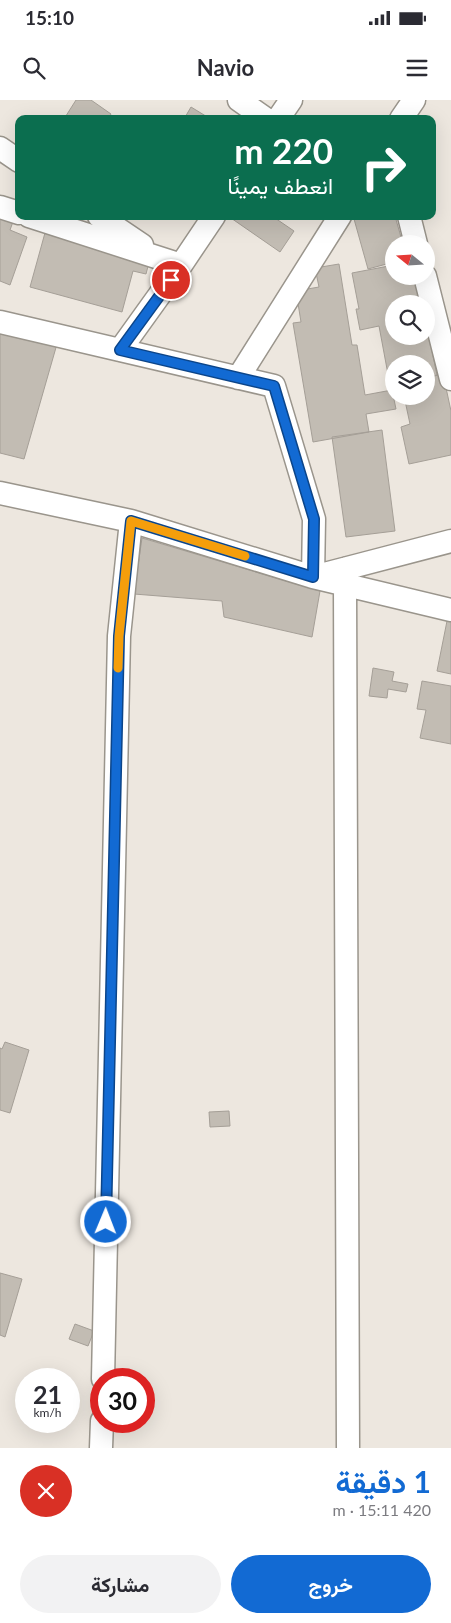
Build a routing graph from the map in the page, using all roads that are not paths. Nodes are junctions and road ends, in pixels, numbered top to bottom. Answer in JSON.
{"nodes":[{"id":1,"x":239,"y":100,"type":"edge"},
{"id":2,"x":291,"y":100,"type":"edge"},
{"id":3,"x":414,"y":100,"type":"edge"},
{"id":4,"x":260,"y":115,"type":"edge"},
{"id":5,"x":281,"y":115,"type":"edge"},
{"id":6,"x":404,"y":115,"type":"edge"},
{"id":7,"x":0,"y":148,"type":"edge"},
{"id":8,"x":15,"y":158,"type":"edge"},
{"id":9,"x":0,"y":207,"type":"edge"},
{"id":10,"x":15,"y":212,"type":"edge"},
{"id":11,"x":41,"y":220,"type":"edge"},
{"id":12,"x":105,"y":220,"type":"edge"},
{"id":13,"x":210,"y":220,"type":"edge"},
{"id":14,"x":337,"y":220,"type":"edge"},
{"id":15,"x":410,"y":220,"type":"edge"},
{"id":16,"x":414,"y":235,"type":"edge"},
{"id":17,"x":172,"y":263,"type":"junction"},
{"id":18,"x":427,"y":285,"type":"edge"},
{"id":19,"x":0,"y":322,"type":"edge"},
{"id":20,"x":120,"y":350,"type":"junction"},
{"id":21,"x":238,"y":378,"type":"junction"},
{"id":22,"x":451,"y":379,"type":"edge"},
{"id":23,"x":0,"y":493,"type":"edge"},
{"id":24,"x":131,"y":521,"type":"junction"},
{"id":25,"x":451,"y":541,"type":"edge"},
{"id":26,"x":346,"y":576,"type":"junction"},
{"id":27,"x":313,"y":577,"type":"junction"},
{"id":28,"x":451,"y":610,"type":"edge"},
{"id":29,"x":103,"y":1368,"type":"edge"},
{"id":30,"x":102,"y":1433,"type":"edge"},
{"id":31,"x":101,"y":1448,"type":"edge"},
{"id":32,"x":348,"y":1448,"type":"edge"}],
"edges":[{"from":1,"to":4,"type":"street"},
{"from":2,"to":5,"type":"street"},
{"from":3,"to":6,"type":"street"},
{"from":7,"to":8,"type":"street"},
{"from":9,"to":10,"type":"street"},
{"from":11,"to":17,"type":"street"},
{"from":12,"to":17,"type":"street"},
{"from":13,"to":17,"type":"street"},
{"from":14,"to":21,"type":"street"},
{"from":15,"to":16,"type":"street"},
{"from":17,"to":20,"type":"street"},
{"from":18,"to":22,"type":"street"},
{"from":19,"to":20,"type":"street"},
{"from":20,"to":21,"type":"street"},
{"from":21,"to":27,"type":"street"},
{"from":23,"to":24,"type":"street"},
{"from":24,"to":27,"type":"street"},
{"from":24,"to":29,"type":"street"},
{"from":25,"to":26,"type":"street"},
{"from":26,"to":27,"type":"street"},
{"from":26,"to":28,"type":"street"},
{"from":26,"to":32,"type":"street"},
{"from":30,"to":31,"type":"street"}]}
